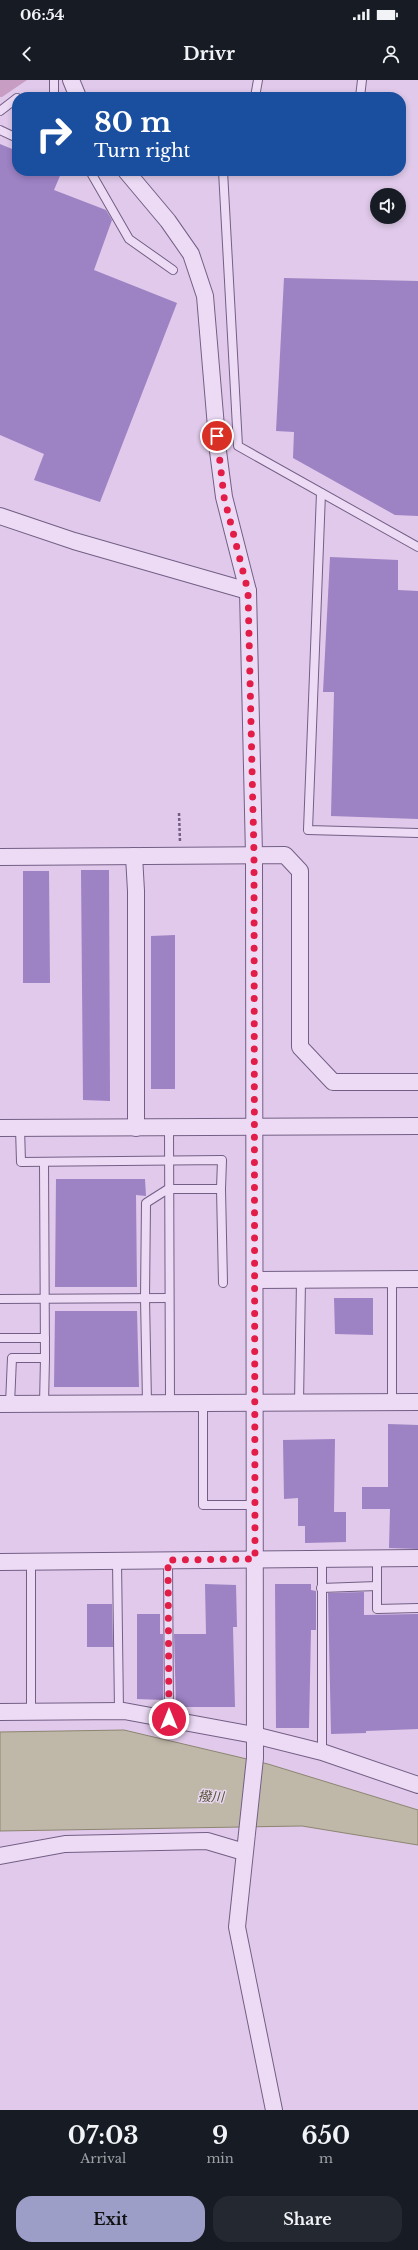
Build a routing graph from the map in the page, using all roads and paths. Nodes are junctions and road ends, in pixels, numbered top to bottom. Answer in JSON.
{"nodes":[{"id":1,"x":54,"y":80,"type":"edge"},
{"id":2,"x":71,"y":80,"type":"edge"},
{"id":3,"x":258,"y":80,"type":"edge"},
{"id":4,"x":362,"y":80,"type":"edge"},
{"id":5,"x":54,"y":92,"type":"edge"},
{"id":6,"x":76,"y":92,"type":"edge"},
{"id":7,"x":256,"y":92,"type":"edge"},
{"id":8,"x":361,"y":92,"type":"edge"},
{"id":9,"x":12,"y":102,"type":"edge"},
{"id":10,"x":0,"y":111,"type":"edge"},
{"id":11,"x":0,"y":130,"type":"edge"},
{"id":12,"x":12,"y":136,"type":"edge"},
{"id":13,"x":93,"y":176,"type":"edge"},
{"id":14,"x":130,"y":176,"type":"edge"},
{"id":15,"x":223,"y":176,"type":"edge"},
{"id":16,"x":173,"y":270,"type":"dead end"},
{"id":17,"x":321,"y":493,"type":"junction"},
{"id":18,"x":0,"y":516,"type":"edge"},
{"id":19,"x":418,"y":547,"type":"edge"},
{"id":20,"x":248,"y":591,"type":"junction"},
{"id":21,"x":179,"y":813,"type":"dead end"},
{"id":22,"x":418,"y":833,"type":"edge"},
{"id":23,"x":180,"y":855,"type":"junction"},
{"id":24,"x":254,"y":855,"type":"junction"},
{"id":25,"x":134,"y":856,"type":"junction"},
{"id":26,"x":0,"y":857,"type":"edge"},
{"id":27,"x":418,"y":1082,"type":"edge"},
{"id":28,"x":418,"y":1126,"type":"edge"},
{"id":29,"x":254,"y":1127,"type":"junction"},
{"id":30,"x":0,"y":1128,"type":"edge"},
{"id":31,"x":20,"y":1128,"type":"junction"},
{"id":32,"x":136,"y":1128,"type":"junction"},
{"id":33,"x":168,"y":1128,"type":"junction"},
{"id":34,"x":168,"y":1160,"type":"junction"},
{"id":35,"x":44,"y":1162,"type":"junction"},
{"id":36,"x":168,"y":1189,"type":"junction"},
{"id":37,"x":221,"y":1189,"type":"junction"},
{"id":38,"x":418,"y":1279,"type":"edge"},
{"id":39,"x":256,"y":1280,"type":"junction"},
{"id":40,"x":301,"y":1280,"type":"junction"},
{"id":41,"x":392,"y":1280,"type":"junction"},
{"id":42,"x":223,"y":1282,"type":"dead end"},
{"id":43,"x":46,"y":1298,"type":"junction"},
{"id":44,"x":145,"y":1298,"type":"junction"},
{"id":45,"x":169,"y":1298,"type":"junction"},
{"id":46,"x":0,"y":1299,"type":"edge"},
{"id":47,"x":0,"y":1338,"type":"edge"},
{"id":48,"x":45,"y":1338,"type":"junction"},
{"id":49,"x":45,"y":1358,"type":"junction"},
{"id":50,"x":418,"y":1402,"type":"edge"},
{"id":51,"x":147,"y":1403,"type":"junction"},
{"id":52,"x":170,"y":1403,"type":"junction"},
{"id":53,"x":299,"y":1403,"type":"junction"},
{"id":54,"x":392,"y":1403,"type":"junction"},
{"id":55,"x":5,"y":1404,"type":"edge"},
{"id":56,"x":44,"y":1404,"type":"junction"},
{"id":57,"x":203,"y":1404,"type":"junction"},
{"id":58,"x":255,"y":1404,"type":"junction"},
{"id":59,"x":255,"y":1505,"type":"junction"},
{"id":60,"x":322,"y":1558,"type":"junction"},
{"id":61,"x":377,"y":1558,"type":"junction"},
{"id":62,"x":418,"y":1558,"type":"edge"},
{"id":63,"x":255,"y":1559,"type":"junction"},
{"id":64,"x":168,"y":1560,"type":"junction"},
{"id":65,"x":117,"y":1561,"type":"junction"},
{"id":66,"x":0,"y":1562,"type":"edge"},
{"id":67,"x":31,"y":1562,"type":"junction"},
{"id":68,"x":377,"y":1586,"type":"junction"},
{"id":69,"x":321,"y":1588,"type":"junction"},
{"id":70,"x":418,"y":1608,"type":"edge"},
{"id":71,"x":120,"y":1711,"type":"junction"},
{"id":72,"x":0,"y":1712,"type":"edge"},
{"id":73,"x":31,"y":1712,"type":"junction"},
{"id":74,"x":169,"y":1719,"type":"junction"},
{"id":75,"x":254,"y":1735,"type":"junction"},
{"id":76,"x":322,"y":1752,"type":"junction"},
{"id":77,"x":418,"y":1785,"type":"edge"},
{"id":78,"x":244,"y":1852,"type":"junction"},
{"id":79,"x":0,"y":1856,"type":"edge"},
{"id":80,"x":274,"y":2110,"type":"edge"}],
"edges":[{"from":1,"to":5,"type":"lane"},
{"from":2,"to":6,"type":"street"},
{"from":3,"to":7,"type":"lane"},
{"from":4,"to":8,"type":"lane"},
{"from":9,"to":10,"type":"lane"},
{"from":11,"to":12,"type":"lane"},
{"from":13,"to":16,"type":"lane"},
{"from":14,"to":20,"type":"street"},
{"from":15,"to":17,"type":"lane"},
{"from":17,"to":19,"type":"lane"},
{"from":17,"to":22,"type":"lane"},
{"from":18,"to":20,"type":"street"},
{"from":20,"to":24,"type":"street"},
{"from":21,"to":23,"type":"path"},
{"from":23,"to":24,"type":"street"},
{"from":23,"to":25,"type":"street"},
{"from":24,"to":27,"type":"street"},
{"from":24,"to":29,"type":"street"},
{"from":25,"to":26,"type":"street"},
{"from":25,"to":32,"type":"street"},
{"from":28,"to":29,"type":"street"},
{"from":29,"to":33,"type":"street"},
{"from":29,"to":39,"type":"street"},
{"from":30,"to":31,"type":"street"},
{"from":31,"to":32,"type":"street"},
{"from":31,"to":35,"type":"lane"},
{"from":32,"to":33,"type":"street"},
{"from":33,"to":34,"type":"lane"},
{"from":34,"to":35,"type":"lane"},
{"from":34,"to":36,"type":"lane"},
{"from":34,"to":37,"type":"lane"},
{"from":35,"to":43,"type":"lane"},
{"from":36,"to":37,"type":"lane"},
{"from":36,"to":44,"type":"lane"},
{"from":36,"to":45,"type":"lane"},
{"from":37,"to":42,"type":"lane"},
{"from":38,"to":41,"type":"street"},
{"from":39,"to":40,"type":"street"},
{"from":39,"to":58,"type":"street"},
{"from":40,"to":41,"type":"street"},
{"from":40,"to":53,"type":"lane"},
{"from":41,"to":54,"type":"lane"},
{"from":43,"to":44,"type":"lane"},
{"from":43,"to":46,"type":"lane"},
{"from":43,"to":48,"type":"lane"},
{"from":44,"to":45,"type":"lane"},
{"from":44,"to":51,"type":"lane"},
{"from":45,"to":52,"type":"lane"},
{"from":47,"to":48,"type":"lane"},
{"from":48,"to":49,"type":"lane"},
{"from":49,"to":55,"type":"lane"},
{"from":49,"to":56,"type":"lane"},
{"from":50,"to":54,"type":"street"},
{"from":51,"to":52,"type":"street"},
{"from":51,"to":56,"type":"street"},
{"from":52,"to":57,"type":"street"},
{"from":53,"to":54,"type":"street"},
{"from":53,"to":58,"type":"street"},
{"from":55,"to":56,"type":"street"},
{"from":57,"to":58,"type":"street"},
{"from":57,"to":59,"type":"lane"},
{"from":58,"to":59,"type":"street"},
{"from":59,"to":63,"type":"street"},
{"from":60,"to":61,"type":"street"},
{"from":60,"to":63,"type":"street"},
{"from":60,"to":69,"type":"lane"},
{"from":61,"to":62,"type":"street"},
{"from":61,"to":68,"type":"lane"},
{"from":63,"to":64,"type":"street"},
{"from":63,"to":75,"type":"street"},
{"from":64,"to":65,"type":"street"},
{"from":64,"to":74,"type":"lane"},
{"from":65,"to":67,"type":"street"},
{"from":65,"to":71,"type":"lane"},
{"from":66,"to":67,"type":"street"},
{"from":67,"to":73,"type":"lane"},
{"from":68,"to":69,"type":"lane"},
{"from":68,"to":70,"type":"lane"},
{"from":69,"to":76,"type":"lane"},
{"from":71,"to":73,"type":"street"},
{"from":71,"to":74,"type":"street"},
{"from":72,"to":73,"type":"street"},
{"from":74,"to":75,"type":"street"},
{"from":75,"to":76,"type":"street"},
{"from":75,"to":78,"type":"street"},
{"from":76,"to":77,"type":"street"},
{"from":78,"to":79,"type":"street"},
{"from":78,"to":80,"type":"street"}]}
